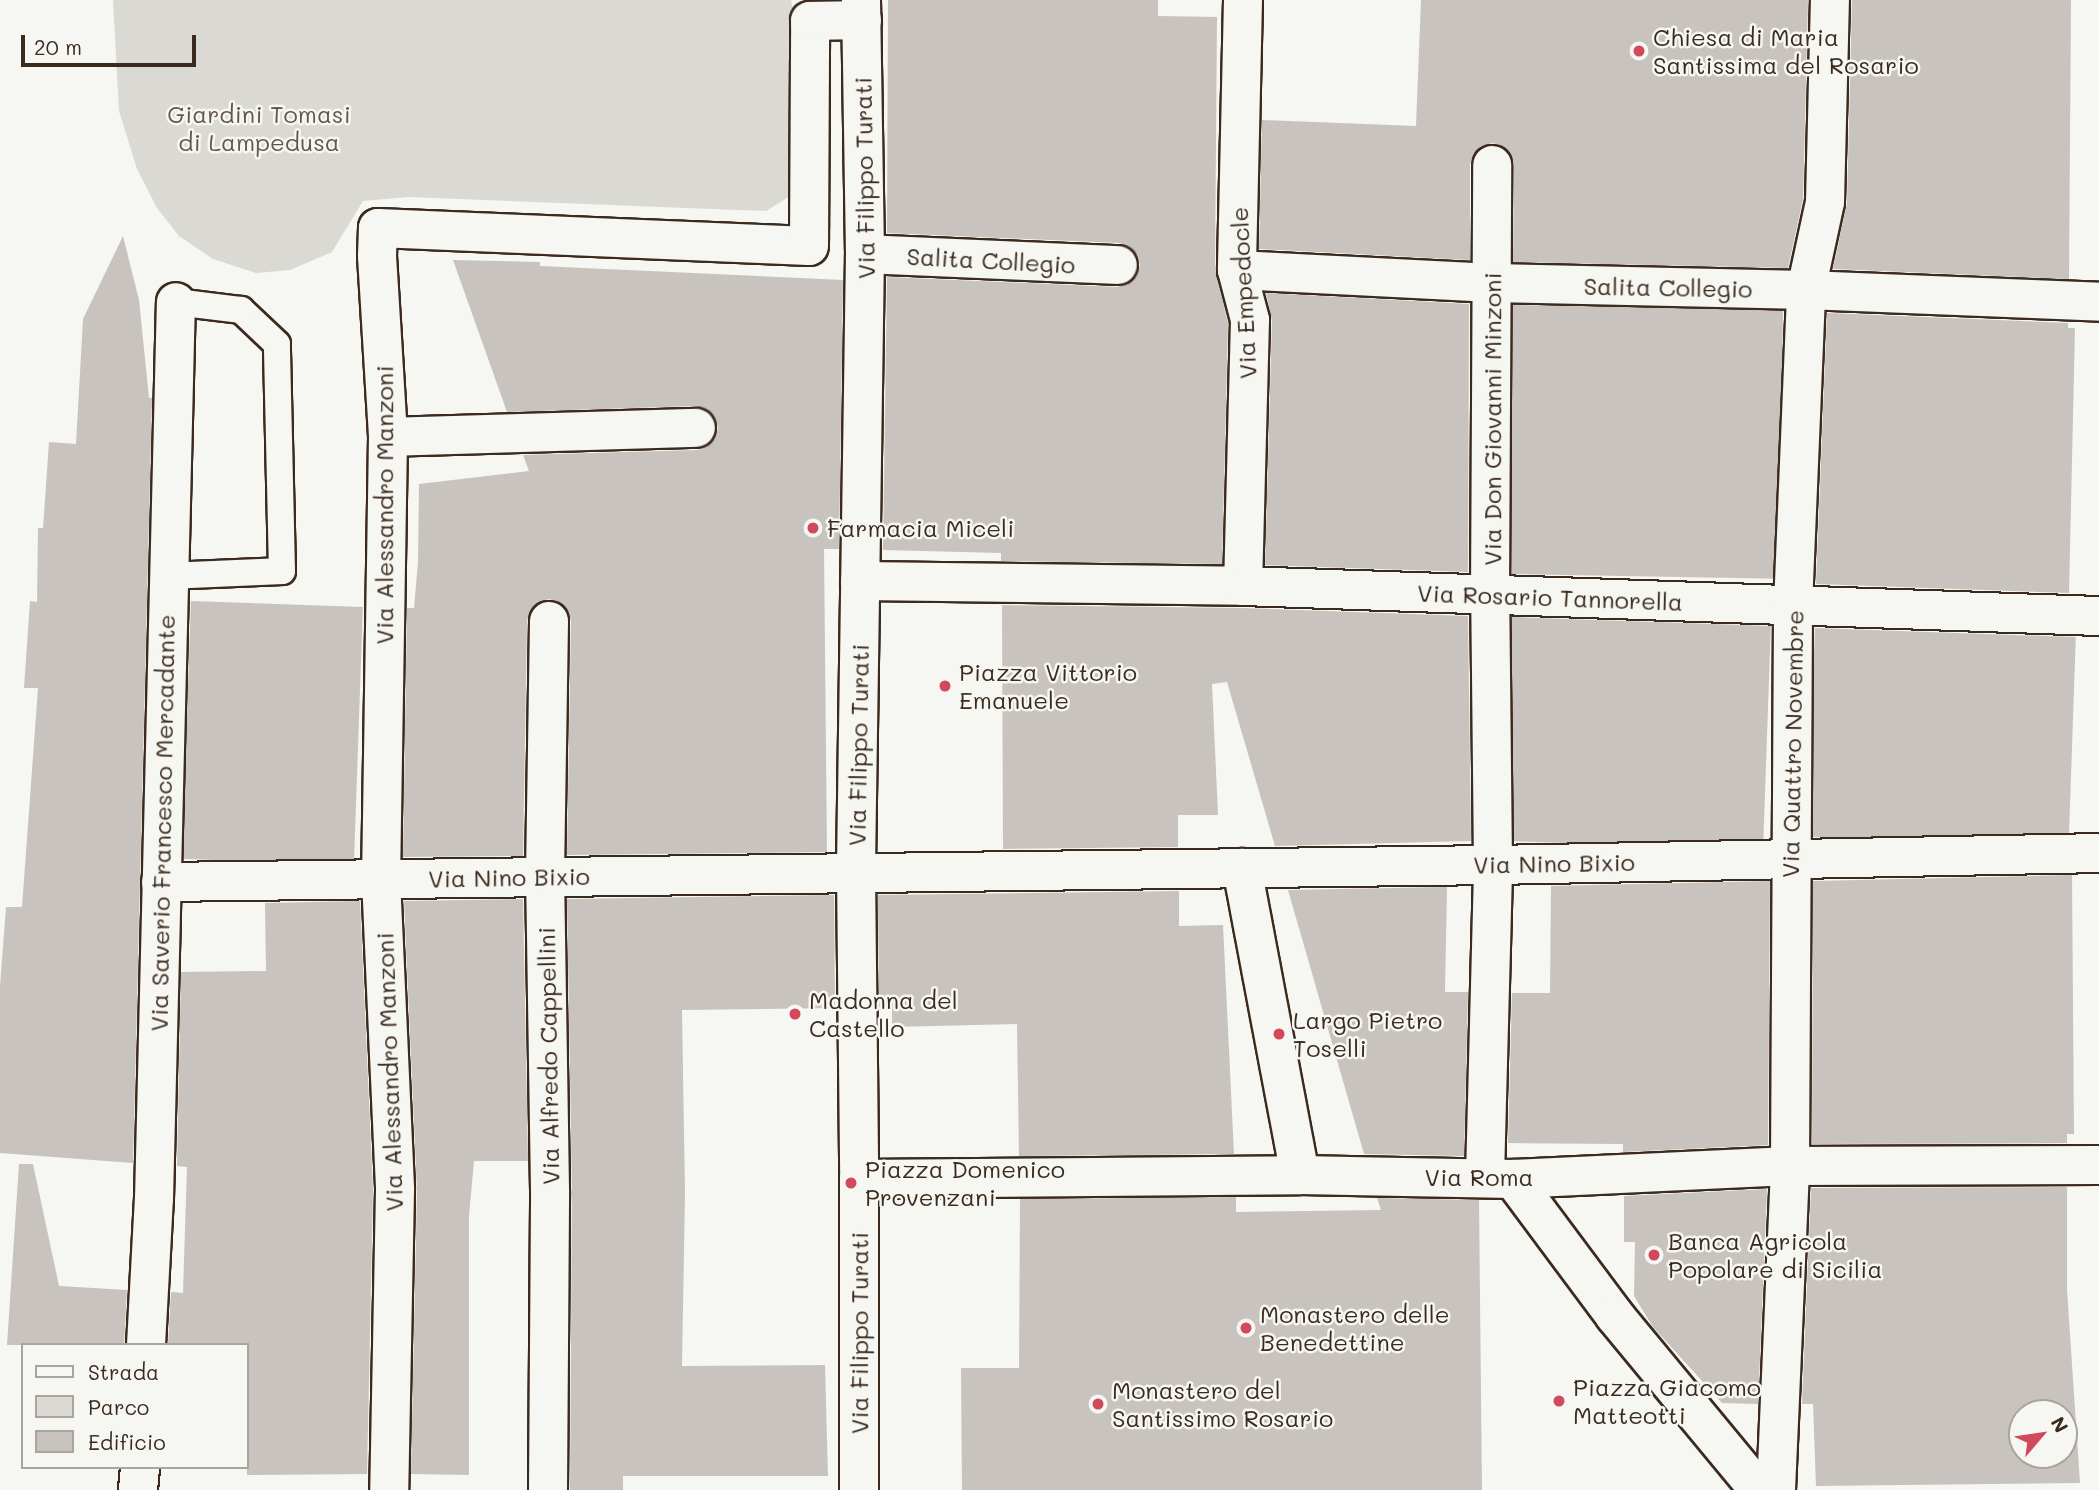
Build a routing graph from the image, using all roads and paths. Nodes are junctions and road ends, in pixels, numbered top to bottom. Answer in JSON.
{"nodes":[{"id":1,"x":1243,"y":0,"type":"edge"},
{"id":2,"x":1830,"y":0,"type":"edge"},
{"id":3,"x":862,"y":10,"type":"edge"},
{"id":4,"x":1492,"y":165,"type":"dead end"},
{"id":5,"x":865,"y":254,"type":"junction"},
{"id":6,"x":1118,"y":265,"type":"dead end"},
{"id":7,"x":1237,"y":270,"type":"junction"},
{"id":8,"x":1493,"y":283,"type":"junction"},
{"id":9,"x":1805,"y":290,"type":"junction"},
{"id":10,"x":176,"y":302,"type":"joint"},
{"id":11,"x":2099,"y":302,"type":"edge"},
{"id":12,"x":696,"y":428,"type":"dead end"},
{"id":13,"x":388,"y":437,"type":"junction"},
{"id":14,"x":168,"y":576,"type":"junction"},
{"id":15,"x":860,"y":581,"type":"junction"},
{"id":16,"x":1243,"y":586,"type":"junction"},
{"id":17,"x":1490,"y":594,"type":"junction"},
{"id":18,"x":1793,"y":606,"type":"junction"},
{"id":19,"x":2099,"y":616,"type":"edge"},
{"id":20,"x":550,"y":621,"type":"dead end"},
{"id":21,"x":2099,"y":853,"type":"edge"},
{"id":22,"x":1791,"y":858,"type":"junction"},
{"id":23,"x":1493,"y":865,"type":"junction"},
{"id":24,"x":1242,"y":868,"type":"junction"},
{"id":25,"x":856,"y":871,"type":"junction"},
{"id":26,"x":545,"y":876,"type":"junction"},
{"id":27,"x":381,"y":879,"type":"junction"},
{"id":28,"x":161,"y":882,"type":"junction"},
{"id":29,"x":2099,"y":1165,"type":"edge"},
{"id":30,"x":1790,"y":1166,"type":"junction"},
{"id":31,"x":1300,"y":1175,"type":"junction"},
{"id":32,"x":1499,"y":1178,"type":"junction"},
{"id":33,"x":859,"y":1179,"type":"junction"},
{"id":34,"x":146,"y":1343,"type":"edge"},
{"id":35,"x":139,"y":1469,"type":"edge"},
{"id":36,"x":138,"y":1490,"type":"edge"},
{"id":37,"x":389,"y":1490,"type":"edge"},
{"id":38,"x":548,"y":1490,"type":"edge"},
{"id":39,"x":859,"y":1490,"type":"edge"},
{"id":40,"x":1759,"y":1490,"type":"edge"},
{"id":41,"x":1776,"y":1490,"type":"edge"}],
"edges":[{"from":1,"to":7,"type":"street","name":"Via Empedocle"},
{"from":2,"to":9,"type":"street","name":"Via Quattro Novembre"},
{"from":3,"to":5,"type":"street","name":"Via Filippo Turati"},
{"from":3,"to":13,"type":"street","name":"Via Alessandro Manzoni"},
{"from":4,"to":8,"type":"street","name":"Via Don Giovanni Minzoni"},
{"from":5,"to":6,"type":"street","name":"Salita Collegio"},
{"from":5,"to":15,"type":"street","name":"Via Filippo Turati"},
{"from":7,"to":8,"type":"street","name":"Salita Collegio"},
{"from":7,"to":16,"type":"street","name":"Via Empedocle"},
{"from":8,"to":9,"type":"street","name":"Salita Collegio"},
{"from":8,"to":17,"type":"street","name":"Via Don Giovanni Minzoni"},
{"from":9,"to":11,"type":"street","name":"Salita Collegio"},
{"from":9,"to":18,"type":"street","name":"Via Quattro Novembre"},
{"from":10,"to":14,"type":"street","name":"Via Saverio Francesco Mercadante"},
{"from":10,"to":14,"type":"lane"},
{"from":12,"to":13,"type":"street"},
{"from":13,"to":27,"type":"street","name":"Via Alessandro Manzoni"},
{"from":14,"to":28,"type":"street","name":"Via Saverio Francesco Mercadante"},
{"from":15,"to":16,"type":"street","name":"Via Rosario Tannorella"},
{"from":15,"to":25,"type":"street","name":"Via Filippo Turati"},
{"from":16,"to":17,"type":"street","name":"Via Rosario Tannorella"},
{"from":17,"to":18,"type":"street","name":"Via Rosario Tannorella"},
{"from":17,"to":23,"type":"street","name":"Via Don Giovanni Minzoni"},
{"from":18,"to":19,"type":"street","name":"Via Rosario Tannorella"},
{"from":18,"to":22,"type":"street","name":"Via Quattro Novembre"},
{"from":20,"to":26,"type":"street","name":"Via Alfredo Cappellini"},
{"from":21,"to":22,"type":"street","name":"Via Nino Bixio"},
{"from":22,"to":23,"type":"street","name":"Via Nino Bixio"},
{"from":22,"to":30,"type":"street","name":"Via Quattro Novembre"},
{"from":23,"to":24,"type":"street","name":"Via Nino Bixio"},
{"from":23,"to":32,"type":"street","name":"Via Don Giovanni Minzoni"},
{"from":24,"to":25,"type":"street","name":"Via Nino Bixio"},
{"from":24,"to":31,"type":"street"},
{"from":25,"to":26,"type":"street","name":"Via Nino Bixio"},
{"from":25,"to":33,"type":"street","name":"Via Filippo Turati"},
{"from":26,"to":27,"type":"street","name":"Via Nino Bixio"},
{"from":26,"to":38,"type":"street","name":"Via Alfredo Cappellini"},
{"from":27,"to":28,"type":"street","name":"Via Nino Bixio"},
{"from":27,"to":37,"type":"street","name":"Via Alessandro Manzoni"},
{"from":28,"to":34,"type":"street","name":"Via Saverio Francesco Mercadante"},
{"from":29,"to":30,"type":"street","name":"Via Roma"},
{"from":30,"to":32,"type":"street","name":"Via Roma"},
{"from":30,"to":41,"type":"street","name":"Via Quattro Novembre"},
{"from":31,"to":32,"type":"street","name":"Via Roma"},
{"from":31,"to":33,"type":"street","name":"Via Roma"},
{"from":32,"to":40,"type":"street"},
{"from":33,"to":39,"type":"street","name":"Via Filippo Turati"},
{"from":35,"to":36,"type":"street"}]}
